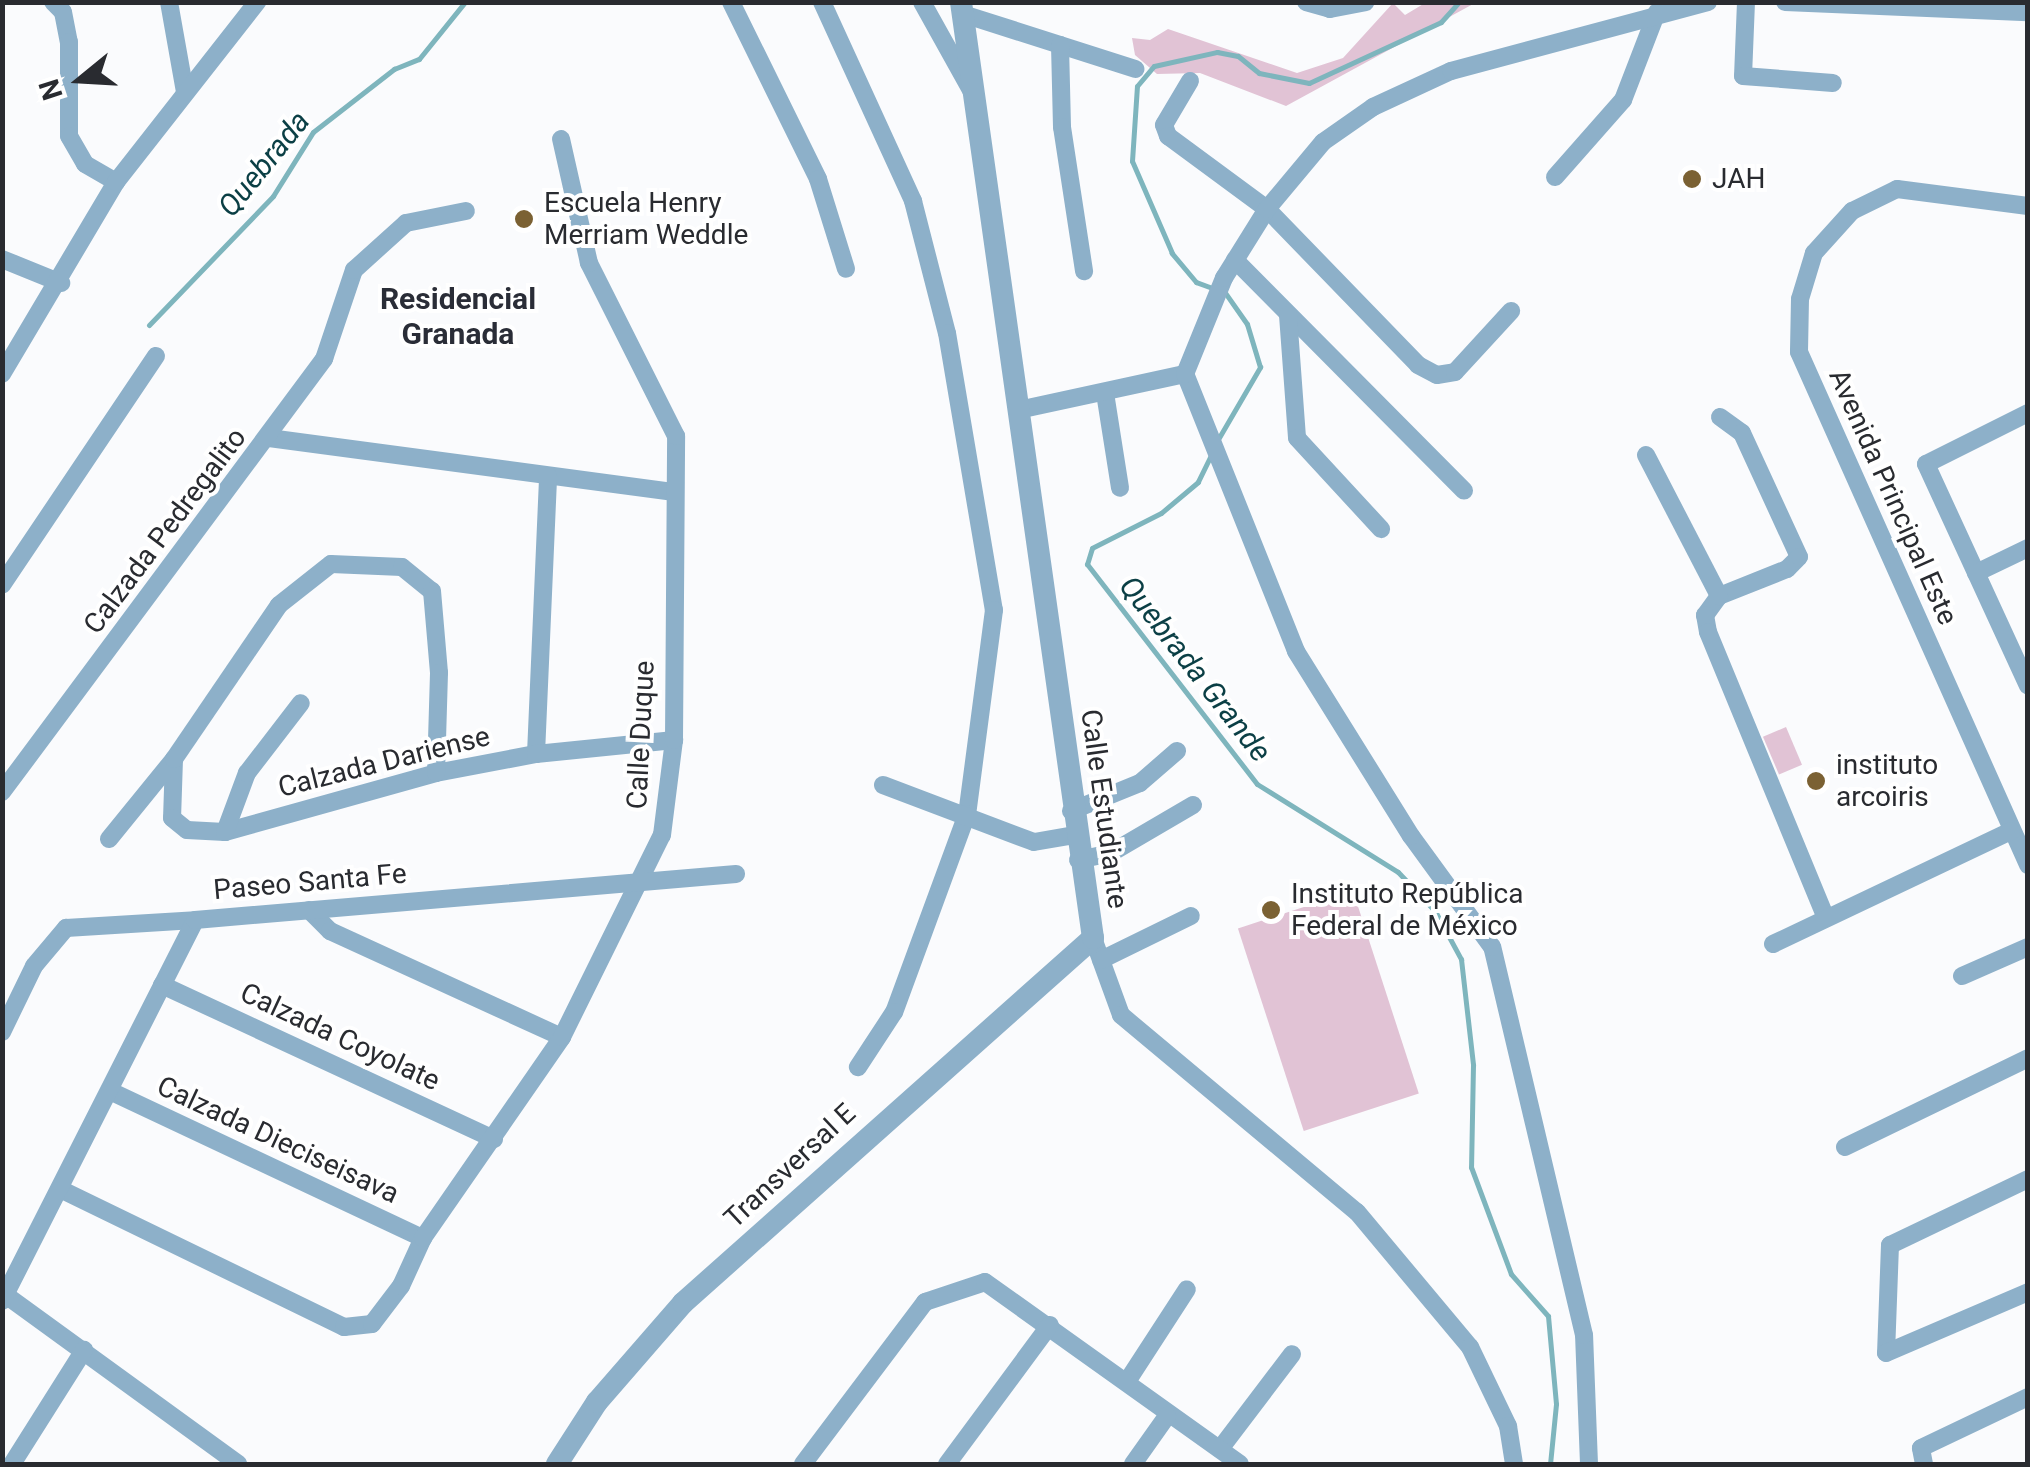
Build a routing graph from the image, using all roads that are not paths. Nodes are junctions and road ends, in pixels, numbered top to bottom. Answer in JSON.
{"nodes":[{"id":1,"x":54,"y":2,"type":"edge"},
{"id":2,"x":169,"y":2,"type":"edge"},
{"id":3,"x":257,"y":2,"type":"edge"},
{"id":4,"x":731,"y":2,"type":"edge"},
{"id":5,"x":822,"y":2,"type":"edge"},
{"id":6,"x":922,"y":2,"type":"edge"},
{"id":7,"x":1306,"y":2,"type":"edge"},
{"id":8,"x":1366,"y":2,"type":"edge"},
{"id":9,"x":1708,"y":2,"type":"edge"},
{"id":10,"x":1746,"y":2,"type":"edge"},
{"id":11,"x":1785,"y":2,"type":"edge"},
{"id":12,"x":962,"y":8,"type":"edge"},
{"id":13,"x":1657,"y":12,"type":"junction"},
{"id":14,"x":2028,"y":12,"type":"edge"},
{"id":15,"x":1060,"y":45,"type":"junction"},
{"id":16,"x":1135,"y":69,"type":"dead end"},
{"id":17,"x":1190,"y":80,"type":"dead end"},
{"id":18,"x":1833,"y":83,"type":"dead end"},
{"id":19,"x":971,"y":90,"type":"junction"},
{"id":20,"x":185,"y":92,"type":"junction"},
{"id":21,"x":560,"y":139,"type":"dead end"},
{"id":22,"x":1555,"y":177,"type":"dead end"},
{"id":23,"x":116,"y":182,"type":"junction"},
{"id":24,"x":2028,"y":206,"type":"edge"},
{"id":25,"x":1267,"y":209,"type":"junction"},
{"id":26,"x":466,"y":211,"type":"dead end"},
{"id":27,"x":2,"y":258,"type":"edge"},
{"id":28,"x":1235,"y":260,"type":"junction"},
{"id":29,"x":846,"y":270,"type":"dead end"},
{"id":30,"x":1084,"y":271,"type":"dead end"},
{"id":31,"x":61,"y":283,"type":"junction"},
{"id":32,"x":1511,"y":311,"type":"dead end"},
{"id":33,"x":1288,"y":315,"type":"junction"},
{"id":34,"x":156,"y":356,"type":"dead end"},
{"id":35,"x":2,"y":374,"type":"edge"},
{"id":36,"x":1184,"y":374,"type":"junction"},
{"id":37,"x":1105,"y":393,"type":"junction"},
{"id":38,"x":1023,"y":409,"type":"junction"},
{"id":39,"x":2028,"y":413,"type":"edge"},
{"id":40,"x":1720,"y":416,"type":"dead end"},
{"id":41,"x":270,"y":438,"type":"junction"},
{"id":42,"x":1646,"y":455,"type":"dead end"},
{"id":43,"x":548,"y":476,"type":"junction"},
{"id":44,"x":1120,"y":488,"type":"dead end"},
{"id":45,"x":1464,"y":491,"type":"dead end"},
{"id":46,"x":674,"y":492,"type":"junction"},
{"id":47,"x":1381,"y":529,"type":"dead end"},
{"id":48,"x":2028,"y":548,"type":"edge"},
{"id":49,"x":1976,"y":572,"type":"junction"},
{"id":50,"x":2,"y":585,"type":"edge"},
{"id":51,"x":1720,"y":596,"type":"junction"},
{"id":52,"x":2028,"y":686,"type":"edge"},
{"id":53,"x":301,"y":703,"type":"dead end"},
{"id":54,"x":674,"y":740,"type":"junction"},
{"id":55,"x":1177,"y":751,"type":"dead end"},
{"id":56,"x":536,"y":754,"type":"junction"},
{"id":57,"x":174,"y":760,"type":"junction"},
{"id":58,"x":436,"y":773,"type":"junction"},
{"id":59,"x":884,"y":785,"type":"dead end"},
{"id":60,"x":2,"y":792,"type":"edge"},
{"id":61,"x":1193,"y":805,"type":"dead end"},
{"id":62,"x":1071,"y":811,"type":"junction"},
{"id":63,"x":966,"y":814,"type":"junction"},
{"id":64,"x":2012,"y":831,"type":"junction"},
{"id":65,"x":225,"y":832,"type":"junction"},
{"id":66,"x":1075,"y":835,"type":"junction"},
{"id":67,"x":108,"y":839,"type":"dead end"},
{"id":68,"x":1078,"y":860,"type":"junction"},
{"id":69,"x":2028,"y":865,"type":"edge"},
{"id":70,"x":736,"y":874,"type":"dead end"},
{"id":71,"x":640,"y":878,"type":"junction"},
{"id":72,"x":309,"y":910,"type":"junction"},
{"id":73,"x":1191,"y":916,"type":"dead end"},
{"id":74,"x":1826,"y":918,"type":"junction"},
{"id":75,"x":195,"y":920,"type":"junction"},
{"id":76,"x":1773,"y":944,"type":"dead end"},
{"id":77,"x":2028,"y":947,"type":"edge"},
{"id":78,"x":1097,"y":949,"type":"junction"},
{"id":79,"x":1962,"y":976,"type":"dead end"},
{"id":80,"x":162,"y":986,"type":"junction"},
{"id":81,"x":2,"y":1032,"type":"edge"},
{"id":82,"x":562,"y":1037,"type":"junction"},
{"id":83,"x":2028,"y":1058,"type":"edge"},
{"id":84,"x":858,"y":1067,"type":"dead end"},
{"id":85,"x":110,"y":1091,"type":"junction"},
{"id":86,"x":494,"y":1139,"type":"junction"},
{"id":87,"x":1846,"y":1147,"type":"dead end"},
{"id":88,"x":2028,"y":1180,"type":"edge"},
{"id":89,"x":60,"y":1189,"type":"junction"},
{"id":90,"x":423,"y":1238,"type":"junction"},
{"id":91,"x":1187,"y":1289,"type":"dead end"},
{"id":92,"x":2028,"y":1292,"type":"edge"},
{"id":93,"x":5,"y":1299,"type":"edge"},
{"id":94,"x":1050,"y":1325,"type":"junction"},
{"id":95,"x":84,"y":1350,"type":"junction"},
{"id":96,"x":1292,"y":1354,"type":"dead end"},
{"id":97,"x":1128,"y":1380,"type":"junction"},
{"id":98,"x":2028,"y":1397,"type":"edge"},
{"id":99,"x":1167,"y":1416,"type":"junction"},
{"id":100,"x":1220,"y":1449,"type":"junction"},
{"id":101,"x":12,"y":1464,"type":"edge"},
{"id":102,"x":238,"y":1464,"type":"edge"},
{"id":103,"x":557,"y":1464,"type":"edge"},
{"id":104,"x":803,"y":1464,"type":"edge"},
{"id":105,"x":946,"y":1464,"type":"edge"},
{"id":106,"x":1133,"y":1464,"type":"edge"},
{"id":107,"x":1240,"y":1464,"type":"edge"},
{"id":108,"x":1514,"y":1464,"type":"edge"},
{"id":109,"x":1589,"y":1464,"type":"edge"},
{"id":110,"x":1924,"y":1464,"type":"edge"}],
"edges":[{"from":1,"to":23,"type":"street"},
{"from":2,"to":20,"type":"street"},
{"from":3,"to":20,"type":"street"},
{"from":4,"to":29,"type":"street"},
{"from":5,"to":63,"type":"street"},
{"from":6,"to":19,"type":"street"},
{"from":7,"to":8,"type":"street"},
{"from":9,"to":13,"type":"street"},
{"from":10,"to":18,"type":"street"},
{"from":11,"to":14,"type":"street"},
{"from":12,"to":15,"type":"street"},
{"from":12,"to":19,"type":"street","name":"Calle Estudiante"},
{"from":13,"to":22,"type":"street"},
{"from":13,"to":25,"type":"street"},
{"from":15,"to":16,"type":"street"},
{"from":15,"to":30,"type":"street"},
{"from":17,"to":25,"type":"street"},
{"from":19,"to":38,"type":"street","name":"Calle Estudiante"},
{"from":20,"to":23,"type":"street"},
{"from":21,"to":46,"type":"street","name":"Calle Duque"},
{"from":23,"to":31,"type":"street"},
{"from":24,"to":64,"type":"street","name":"Avenida Principal Este"},
{"from":25,"to":28,"type":"street"},
{"from":25,"to":32,"type":"street"},
{"from":26,"to":41,"type":"street"},
{"from":27,"to":31,"type":"street"},
{"from":28,"to":33,"type":"street"},
{"from":28,"to":36,"type":"street"},
{"from":31,"to":35,"type":"street"},
{"from":33,"to":45,"type":"street"},
{"from":33,"to":47,"type":"street"},
{"from":34,"to":50,"type":"street"},
{"from":36,"to":37,"type":"street"},
{"from":36,"to":109,"type":"street"},
{"from":37,"to":38,"type":"street"},
{"from":37,"to":44,"type":"street"},
{"from":38,"to":62,"type":"street","name":"Calle Estudiante"},
{"from":39,"to":49,"type":"street"},
{"from":40,"to":51,"type":"street"},
{"from":41,"to":43,"type":"street","name":"Calzada Pedregalito"},
{"from":41,"to":60,"type":"street","name":"Calzada Pedregalito"},
{"from":42,"to":51,"type":"street"},
{"from":43,"to":46,"type":"street","name":"Calzada Pedregalito"},
{"from":43,"to":56,"type":"street"},
{"from":46,"to":54,"type":"street","name":"Calle Duque"},
{"from":48,"to":49,"type":"street"},
{"from":49,"to":52,"type":"street"},
{"from":51,"to":74,"type":"street"},
{"from":53,"to":65,"type":"street"},
{"from":54,"to":56,"type":"street","name":"Calzada Dariense"},
{"from":54,"to":71,"type":"street","name":"Calle Duque"},
{"from":55,"to":62,"type":"street"},
{"from":56,"to":58,"type":"street","name":"Calzada Dariense"},
{"from":57,"to":58,"type":"street"},
{"from":57,"to":65,"type":"street","name":"Calzada Dariense"},
{"from":57,"to":67,"type":"street"},
{"from":58,"to":65,"type":"street","name":"Calzada Dariense"},
{"from":59,"to":63,"type":"street"},
{"from":61,"to":68,"type":"street"},
{"from":62,"to":66,"type":"street","name":"Calle Estudiante"},
{"from":63,"to":66,"type":"street"},
{"from":63,"to":84,"type":"street"},
{"from":64,"to":69,"type":"street","name":"Avenida Principal Este"},
{"from":64,"to":74,"type":"street"},
{"from":66,"to":68,"type":"street","name":"Calle Estudiante"},
{"from":68,"to":78,"type":"street","name":"Calle Estudiante"},
{"from":70,"to":71,"type":"street","name":"Paseo Santa Fe"},
{"from":71,"to":72,"type":"street","name":"Paseo Santa Fe"},
{"from":71,"to":82,"type":"street","name":"Calle Duque"},
{"from":72,"to":75,"type":"street","name":"Paseo Santa Fe"},
{"from":72,"to":82,"type":"street"},
{"from":73,"to":78,"type":"street"},
{"from":74,"to":76,"type":"street"},
{"from":75,"to":80,"type":"street","name":"Paseo Santa Fe"},
{"from":75,"to":81,"type":"street"},
{"from":77,"to":79,"type":"street"},
{"from":78,"to":103,"type":"street","name":"Transversal E"},
{"from":78,"to":108,"type":"street","name":"Calle Estudiante"},
{"from":80,"to":85,"type":"street","name":"Paseo Santa Fe"},
{"from":80,"to":86,"type":"street","name":"Calzada Coyolate"},
{"from":82,"to":86,"type":"street","name":"Calle Duque"},
{"from":83,"to":87,"type":"street"},
{"from":85,"to":89,"type":"street","name":"Paseo Santa Fe"},
{"from":85,"to":90,"type":"street","name":"Calzada Dieciseisava"},
{"from":86,"to":90,"type":"street","name":"Calle Duque"},
{"from":88,"to":92,"type":"street"},
{"from":89,"to":90,"type":"street","name":"Calle Duque"},
{"from":89,"to":93,"type":"street","name":"Paseo Santa Fe"},
{"from":91,"to":97,"type":"street"},
{"from":93,"to":95,"type":"street"},
{"from":94,"to":97,"type":"street"},
{"from":94,"to":104,"type":"street"},
{"from":94,"to":105,"type":"street"},
{"from":95,"to":101,"type":"street"},
{"from":95,"to":102,"type":"street"},
{"from":96,"to":100,"type":"street"},
{"from":97,"to":99,"type":"street"},
{"from":98,"to":110,"type":"street"},
{"from":99,"to":100,"type":"street"},
{"from":99,"to":106,"type":"street"},
{"from":100,"to":107,"type":"street"}]}
